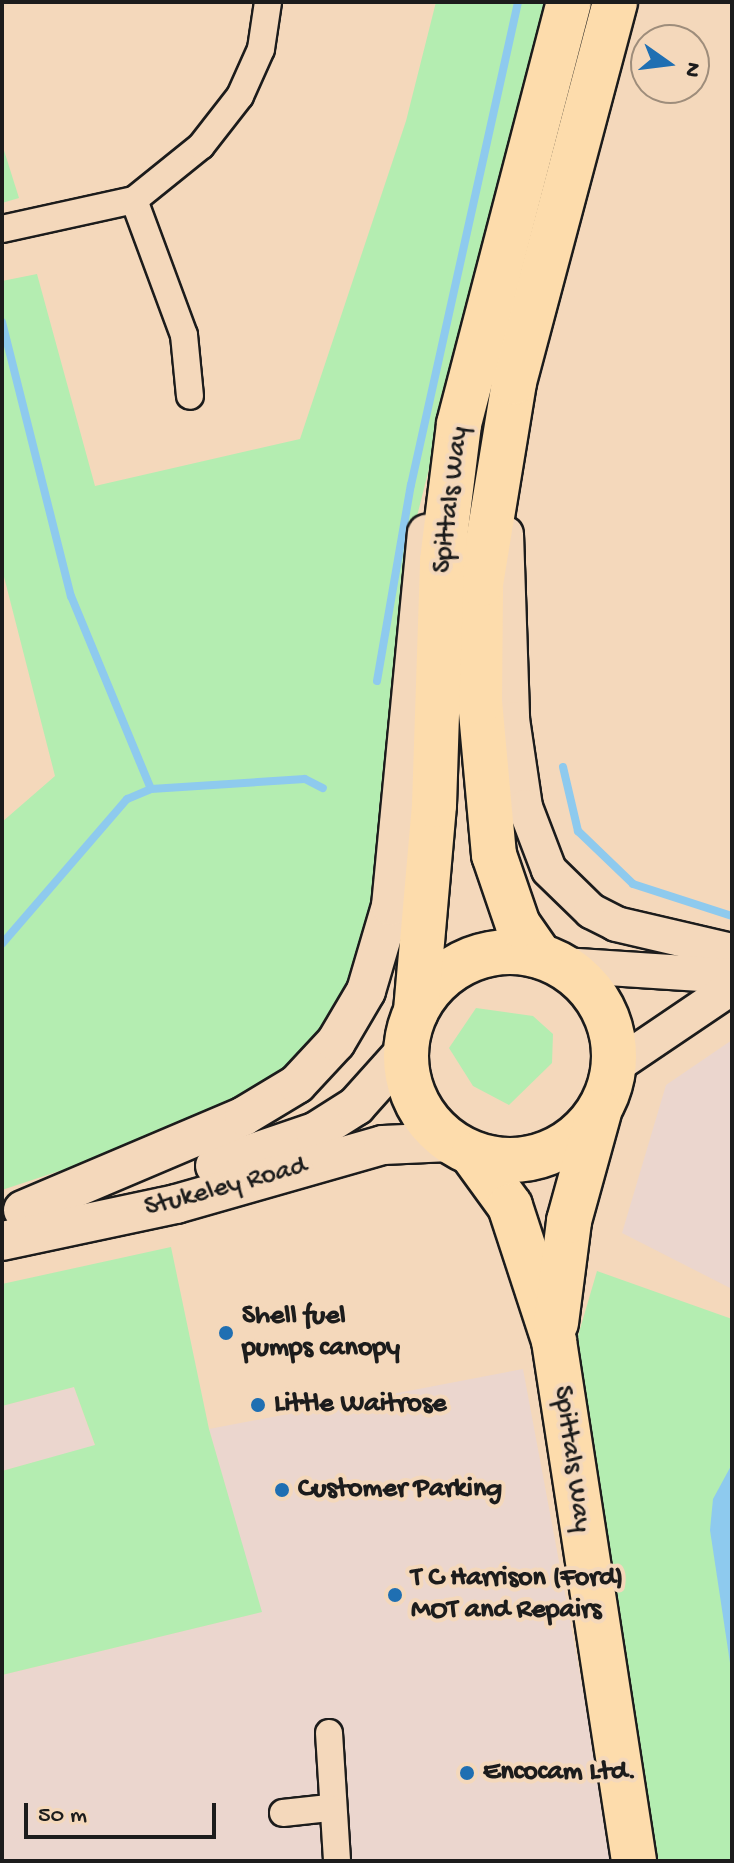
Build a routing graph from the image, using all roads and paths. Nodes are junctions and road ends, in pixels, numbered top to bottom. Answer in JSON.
{"nodes":[{"id":1,"x":268,"y":2,"type":"edge"},
{"id":2,"x":569,"y":2,"type":"edge"},
{"id":3,"x":615,"y":2,"type":"edge"},
{"id":4,"x":134,"y":200,"type":"junction"},
{"id":5,"x":7,"y":227,"type":"edge"},
{"id":6,"x":514,"y":382,"type":"junction"},
{"id":7,"x":190,"y":396,"type":"dead end"},
{"id":8,"x":459,"y":424,"type":"junction"},
{"id":9,"x":732,"y":951,"type":"edge"},
{"id":10,"x":551,"y":961,"type":"junction"},
{"id":11,"x":732,"y":976,"type":"edge"},
{"id":12,"x":732,"y":987,"type":"edge"},
{"id":13,"x":411,"y":1031,"type":"junction"},
{"id":14,"x":614,"y":1067,"type":"junction"},
{"id":15,"x":599,"y":1111,"type":"junction"},
{"id":16,"x":462,"y":1149,"type":"junction"},
{"id":17,"x":9,"y":1222,"type":"edge"},
{"id":18,"x":554,"y":1341,"type":"junction"},
{"id":19,"x":329,"y":1733,"type":"dead end"},
{"id":20,"x":329,"y":1808,"type":"junction"},
{"id":21,"x":283,"y":1813,"type":"dead end"},
{"id":22,"x":337,"y":1861,"type":"edge"},
{"id":23,"x":634,"y":1861,"type":"edge"}],
"edges":[{"from":1,"to":4,"type":"street"},
{"from":2,"to":8,"type":"highway","name":"Spittals Way"},
{"from":3,"to":6,"type":"highway","name":"Spittals Way"},
{"from":4,"to":5,"type":"street"},
{"from":4,"to":7,"type":"street"},
{"from":6,"to":9,"type":"street"},
{"from":6,"to":10,"type":"highway","name":"Spittals Way"},
{"from":8,"to":13,"type":"highway","name":"Spittals Way"},
{"from":8,"to":17,"type":"main road"},
{"from":10,"to":11,"type":"street"},
{"from":10,"to":13,"type":"highway"},
{"from":10,"to":14,"type":"highway"},
{"from":12,"to":14,"type":"street"},
{"from":13,"to":16,"type":"highway"},
{"from":13,"to":17,"type":"main road","name":"Stukeley Road"},
{"from":14,"to":15,"type":"highway"},
{"from":15,"to":16,"type":"highway"},
{"from":15,"to":18,"type":"highway","name":"Spittals Way"},
{"from":16,"to":17,"type":"main road","name":"Stukeley Road"},
{"from":16,"to":18,"type":"highway","name":"Spittals Way"},
{"from":18,"to":23,"type":"highway","name":"Spittals Way"},
{"from":19,"to":20,"type":"street"},
{"from":20,"to":21,"type":"street"},
{"from":20,"to":22,"type":"street"}]}
